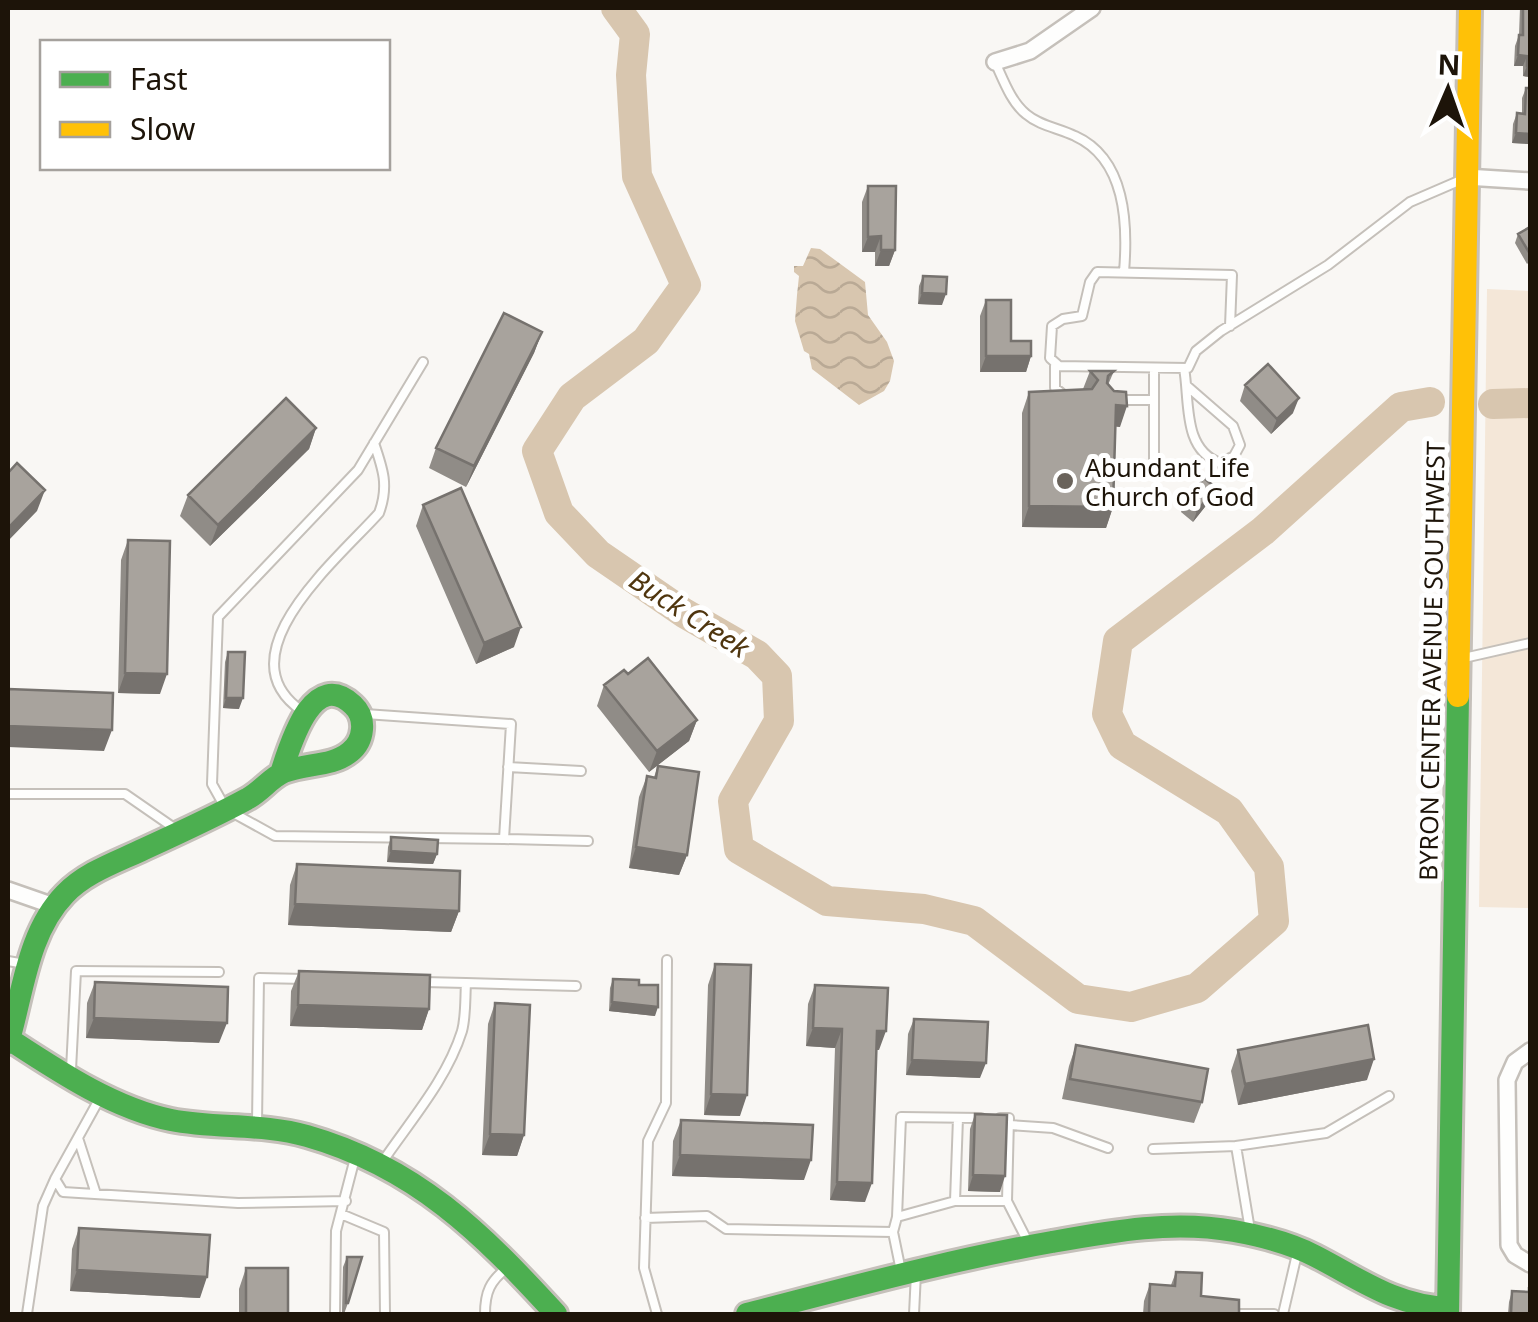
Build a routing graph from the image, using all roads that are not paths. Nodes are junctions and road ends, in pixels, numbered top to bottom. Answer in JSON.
{"nodes":[{"id":1,"x":1092,"y":8,"type":"edge"},
{"id":2,"x":1470,"y":8,"type":"edge"},
{"id":3,"x":995,"y":62,"type":"joint"},
{"id":4,"x":1466,"y":177,"type":"junction"},
{"id":5,"x":1530,"y":181,"type":"edge"},
{"id":6,"x":1124,"y":272,"type":"junction"},
{"id":7,"x":1230,"y":326,"type":"junction"},
{"id":8,"x":422,"y":362,"type":"dead end"},
{"id":9,"x":1055,"y":366,"type":"junction"},
{"id":10,"x":1154,"y":368,"type":"junction"},
{"id":11,"x":1184,"y":368,"type":"junction"},
{"id":12,"x":1187,"y":386,"type":"junction"},
{"id":13,"x":1071,"y":400,"type":"edge"},
{"id":14,"x":1106,"y":400,"type":"edge"},
{"id":15,"x":1154,"y":400,"type":"junction"},
{"id":16,"x":374,"y":443,"type":"junction"},
{"id":17,"x":1154,"y":470,"type":"dead end"},
{"id":18,"x":1530,"y":643,"type":"edge"},
{"id":19,"x":1459,"y":659,"type":"junction"},
{"id":20,"x":303,"y":711,"type":"junction"},
{"id":21,"x":360,"y":714,"type":"junction"},
{"id":22,"x":508,"y":767,"type":"junction"},
{"id":23,"x":581,"y":771,"type":"dead end"},
{"id":24,"x":281,"y":773,"type":"junction"},
{"id":25,"x":8,"y":794,"type":"edge"},
{"id":26,"x":226,"y":810,"type":"junction"},
{"id":27,"x":180,"y":832,"type":"junction"},
{"id":28,"x":504,"y":839,"type":"junction"},
{"id":29,"x":588,"y":841,"type":"dead end"},
{"id":30,"x":8,"y":890,"type":"edge"},
{"id":31,"x":54,"y":906,"type":"junction"},
{"id":32,"x":666,"y":960,"type":"dead end"},
{"id":33,"x":18,"y":963,"type":"edge"},
{"id":34,"x":219,"y":972,"type":"dead end"},
{"id":35,"x":316,"y":979,"type":"edge"},
{"id":36,"x":410,"y":982,"type":"edge"},
{"id":37,"x":466,"y":983,"type":"junction"},
{"id":38,"x":576,"y":986,"type":"dead end"},
{"id":39,"x":8,"y":1041,"type":"edge"},
{"id":40,"x":1530,"y":1051,"type":"edge"},
{"id":41,"x":71,"y":1075,"type":"junction"},
{"id":42,"x":104,"y":1092,"type":"junction"},
{"id":43,"x":1389,"y":1096,"type":"dead end"},
{"id":44,"x":958,"y":1118,"type":"junction"},
{"id":45,"x":1009,"y":1125,"type":"junction"},
{"id":46,"x":257,"y":1127,"type":"junction"},
{"id":47,"x":78,"y":1138,"type":"junction"},
{"id":48,"x":1236,"y":1146,"type":"junction"},
{"id":49,"x":1108,"y":1148,"type":"dead end"},
{"id":50,"x":1152,"y":1150,"type":"dead end"},
{"id":51,"x":356,"y":1154,"type":"junction"},
{"id":52,"x":380,"y":1165,"type":"junction"},
{"id":53,"x":55,"y":1179,"type":"junction"},
{"id":54,"x":96,"y":1194,"type":"junction"},
{"id":55,"x":1007,"y":1200,"type":"junction"},
{"id":56,"x":346,"y":1201,"type":"junction"},
{"id":57,"x":955,"y":1202,"type":"junction"},
{"id":58,"x":342,"y":1214,"type":"junction"},
{"id":59,"x":897,"y":1216,"type":"junction"},
{"id":60,"x":645,"y":1218,"type":"junction"},
{"id":61,"x":892,"y":1232,"type":"junction"},
{"id":62,"x":1250,"y":1235,"type":"junction"},
{"id":63,"x":1030,"y":1245,"type":"junction"},
{"id":64,"x":1298,"y":1250,"type":"junction"},
{"id":65,"x":511,"y":1264,"type":"junction"},
{"id":66,"x":1530,"y":1264,"type":"edge"},
{"id":67,"x":909,"y":1270,"type":"junction"},
{"id":68,"x":1448,"y":1311,"type":"edge"},
{"id":69,"x":28,"y":1314,"type":"edge"},
{"id":70,"x":336,"y":1314,"type":"edge"},
{"id":71,"x":385,"y":1314,"type":"edge"},
{"id":72,"x":485,"y":1314,"type":"edge"},
{"id":73,"x":556,"y":1314,"type":"edge"},
{"id":74,"x":657,"y":1314,"type":"edge"},
{"id":75,"x":746,"y":1314,"type":"edge"},
{"id":76,"x":914,"y":1314,"type":"edge"},
{"id":77,"x":1240,"y":1314,"type":"edge"},
{"id":78,"x":1274,"y":1314,"type":"edge"},
{"id":79,"x":1283,"y":1314,"type":"edge"}],
"edges":[{"from":1,"to":3,"type":"street"},
{"from":2,"to":4,"type":"street","name":"BYRON CENTER AVENUE SOUTHWEST"},
{"from":3,"to":6,"type":"lane"},
{"from":4,"to":5,"type":"street"},
{"from":4,"to":7,"type":"lane"},
{"from":4,"to":19,"type":"street","name":"BYRON CENTER AVENUE SOUTHWEST"},
{"from":6,"to":7,"type":"lane"},
{"from":6,"to":9,"type":"lane"},
{"from":7,"to":11,"type":"lane"},
{"from":8,"to":16,"type":"lane"},
{"from":9,"to":10,"type":"lane"},
{"from":9,"to":13,"type":"lane"},
{"from":10,"to":11,"type":"lane"},
{"from":10,"to":15,"type":"lane"},
{"from":11,"to":12,"type":"lane"},
{"from":12,"to":12,"type":"lane"},
{"from":14,"to":15,"type":"lane"},
{"from":15,"to":17,"type":"lane"},
{"from":16,"to":20,"type":"lane"},
{"from":16,"to":26,"type":"lane"},
{"from":18,"to":19,"type":"lane"},
{"from":19,"to":68,"type":"street","name":"BYRON CENTER AVENUE SOUTHWEST"},
{"from":20,"to":21,"type":"street"},
{"from":20,"to":24,"type":"street"},
{"from":21,"to":22,"type":"lane"},
{"from":21,"to":24,"type":"street"},
{"from":22,"to":23,"type":"lane"},
{"from":22,"to":28,"type":"lane"},
{"from":24,"to":26,"type":"street"},
{"from":25,"to":27,"type":"lane"},
{"from":26,"to":27,"type":"street"},
{"from":26,"to":28,"type":"lane"},
{"from":27,"to":31,"type":"street"},
{"from":28,"to":29,"type":"lane"},
{"from":30,"to":31,"type":"street"},
{"from":31,"to":33,"type":"street"},
{"from":32,"to":60,"type":"lane"},
{"from":33,"to":39,"type":"street"},
{"from":34,"to":41,"type":"lane"},
{"from":35,"to":46,"type":"lane"},
{"from":36,"to":37,"type":"lane"},
{"from":37,"to":38,"type":"lane"},
{"from":37,"to":52,"type":"lane"},
{"from":39,"to":41,"type":"street"},
{"from":40,"to":66,"type":"street"},
{"from":41,"to":42,"type":"street"},
{"from":42,"to":46,"type":"street"},
{"from":42,"to":47,"type":"lane"},
{"from":43,"to":48,"type":"lane"},
{"from":44,"to":45,"type":"lane"},
{"from":44,"to":57,"type":"lane"},
{"from":44,"to":59,"type":"lane"},
{"from":45,"to":49,"type":"lane"},
{"from":45,"to":55,"type":"lane"},
{"from":46,"to":51,"type":"street"},
{"from":47,"to":53,"type":"lane"},
{"from":47,"to":54,"type":"lane"},
{"from":48,"to":50,"type":"lane"},
{"from":48,"to":62,"type":"lane"},
{"from":51,"to":52,"type":"street"},
{"from":51,"to":56,"type":"lane"},
{"from":52,"to":65,"type":"street"},
{"from":53,"to":54,"type":"lane"},
{"from":53,"to":69,"type":"lane"},
{"from":54,"to":56,"type":"lane"},
{"from":55,"to":57,"type":"lane"},
{"from":55,"to":63,"type":"lane"},
{"from":56,"to":58,"type":"lane"},
{"from":57,"to":59,"type":"lane"},
{"from":58,"to":70,"type":"lane"},
{"from":58,"to":71,"type":"lane"},
{"from":59,"to":61,"type":"lane"},
{"from":60,"to":61,"type":"lane"},
{"from":60,"to":74,"type":"lane"},
{"from":61,"to":67,"type":"lane"},
{"from":62,"to":63,"type":"street"},
{"from":62,"to":64,"type":"street"},
{"from":63,"to":67,"type":"street"},
{"from":64,"to":68,"type":"street"},
{"from":64,"to":79,"type":"lane"},
{"from":65,"to":72,"type":"lane"},
{"from":65,"to":73,"type":"street"},
{"from":67,"to":75,"type":"street"},
{"from":67,"to":76,"type":"lane"},
{"from":77,"to":78,"type":"lane"}]}
